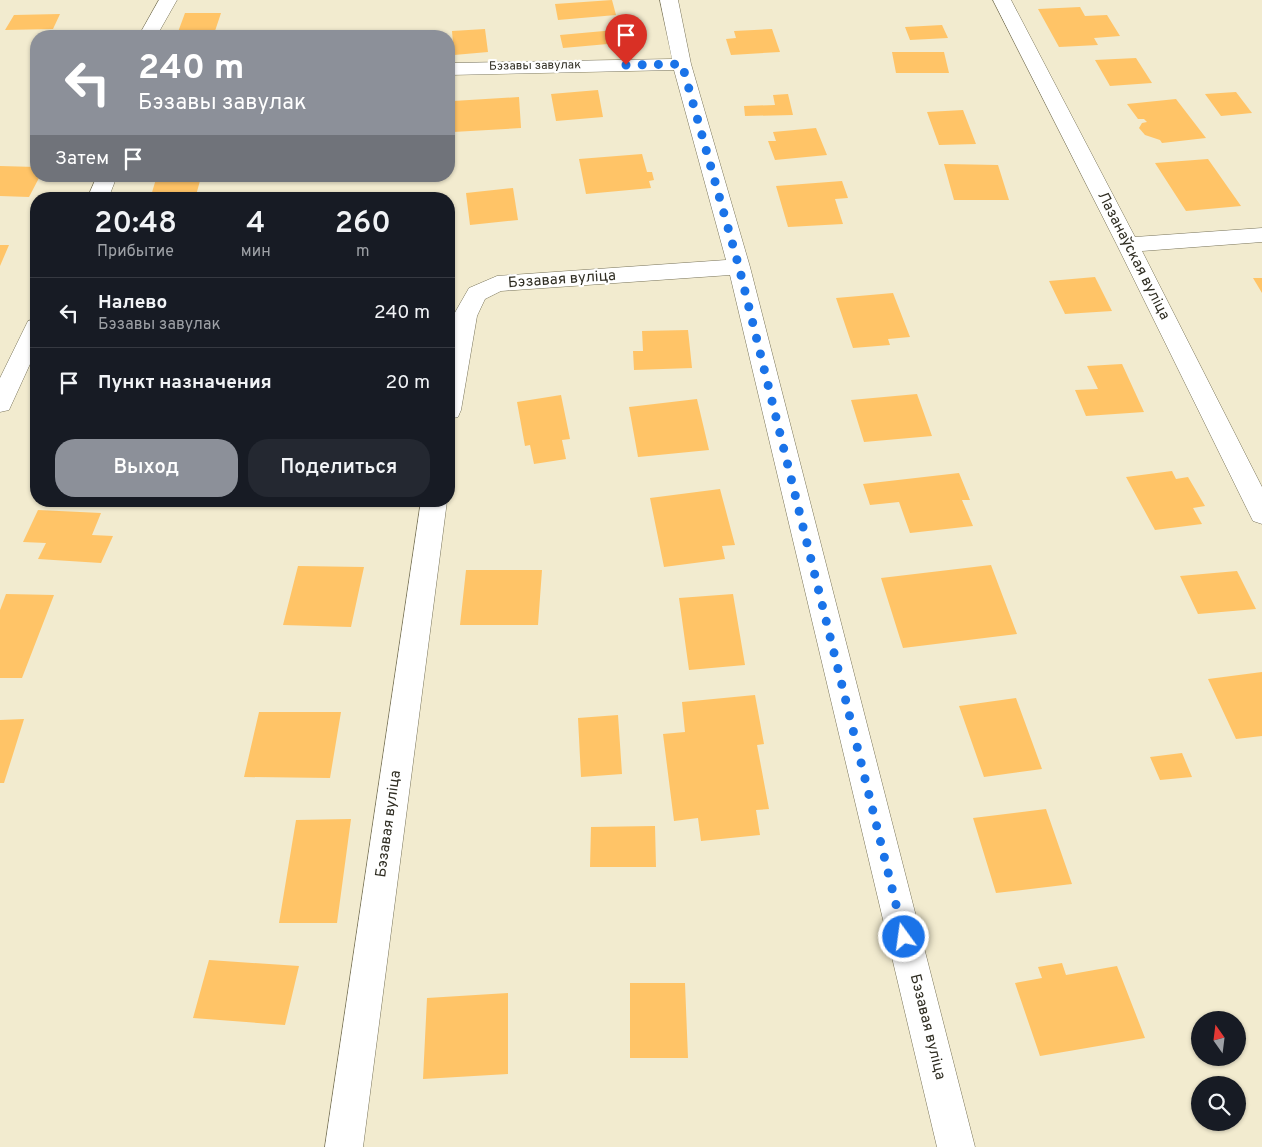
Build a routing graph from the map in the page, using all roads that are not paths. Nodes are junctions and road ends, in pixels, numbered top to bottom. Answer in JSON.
{"nodes":[{"id":1,"x":168,"y":0,"type":"edge"},
{"id":2,"x":669,"y":0,"type":"edge"},
{"id":3,"x":1002,"y":0,"type":"edge"},
{"id":4,"x":152,"y":30,"type":"edge"},
{"id":5,"x":682,"y":64,"type":"junction"},
{"id":6,"x":455,"y":68,"type":"edge"},
{"id":7,"x":1262,"y":235,"type":"edge"},
{"id":8,"x":1128,"y":245,"type":"junction"},
{"id":9,"x":739,"y":267,"type":"junction"},
{"id":10,"x":30,"y":339,"type":"edge"},
{"id":11,"x":455,"y":372,"type":"edge"},
{"id":12,"x":0,"y":403,"type":"edge"},
{"id":13,"x":433,"y":507,"type":"edge"},
{"id":14,"x":1262,"y":513,"type":"edge"},
{"id":15,"x":344,"y":1147,"type":"edge"},
{"id":16,"x":956,"y":1147,"type":"edge"}],
"edges":[{"from":1,"to":4,"type":"street"},
{"from":2,"to":5,"type":"street","name":"Бэзавая вуліца"},
{"from":3,"to":8,"type":"street","name":"Лазанаўская вуліца"},
{"from":5,"to":6,"type":"street","name":"Бэзавы завулак"},
{"from":5,"to":9,"type":"street","name":"Бэзавая вуліца"},
{"from":7,"to":8,"type":"street"},
{"from":8,"to":14,"type":"street","name":"Лазанаўская вуліца"},
{"from":9,"to":11,"type":"street","name":"Бэзавая вуліца"},
{"from":9,"to":16,"type":"street","name":"Бэзавая вуліца"},
{"from":10,"to":12,"type":"street"},
{"from":13,"to":15,"type":"street","name":"Бэзавая вуліца"}]}
